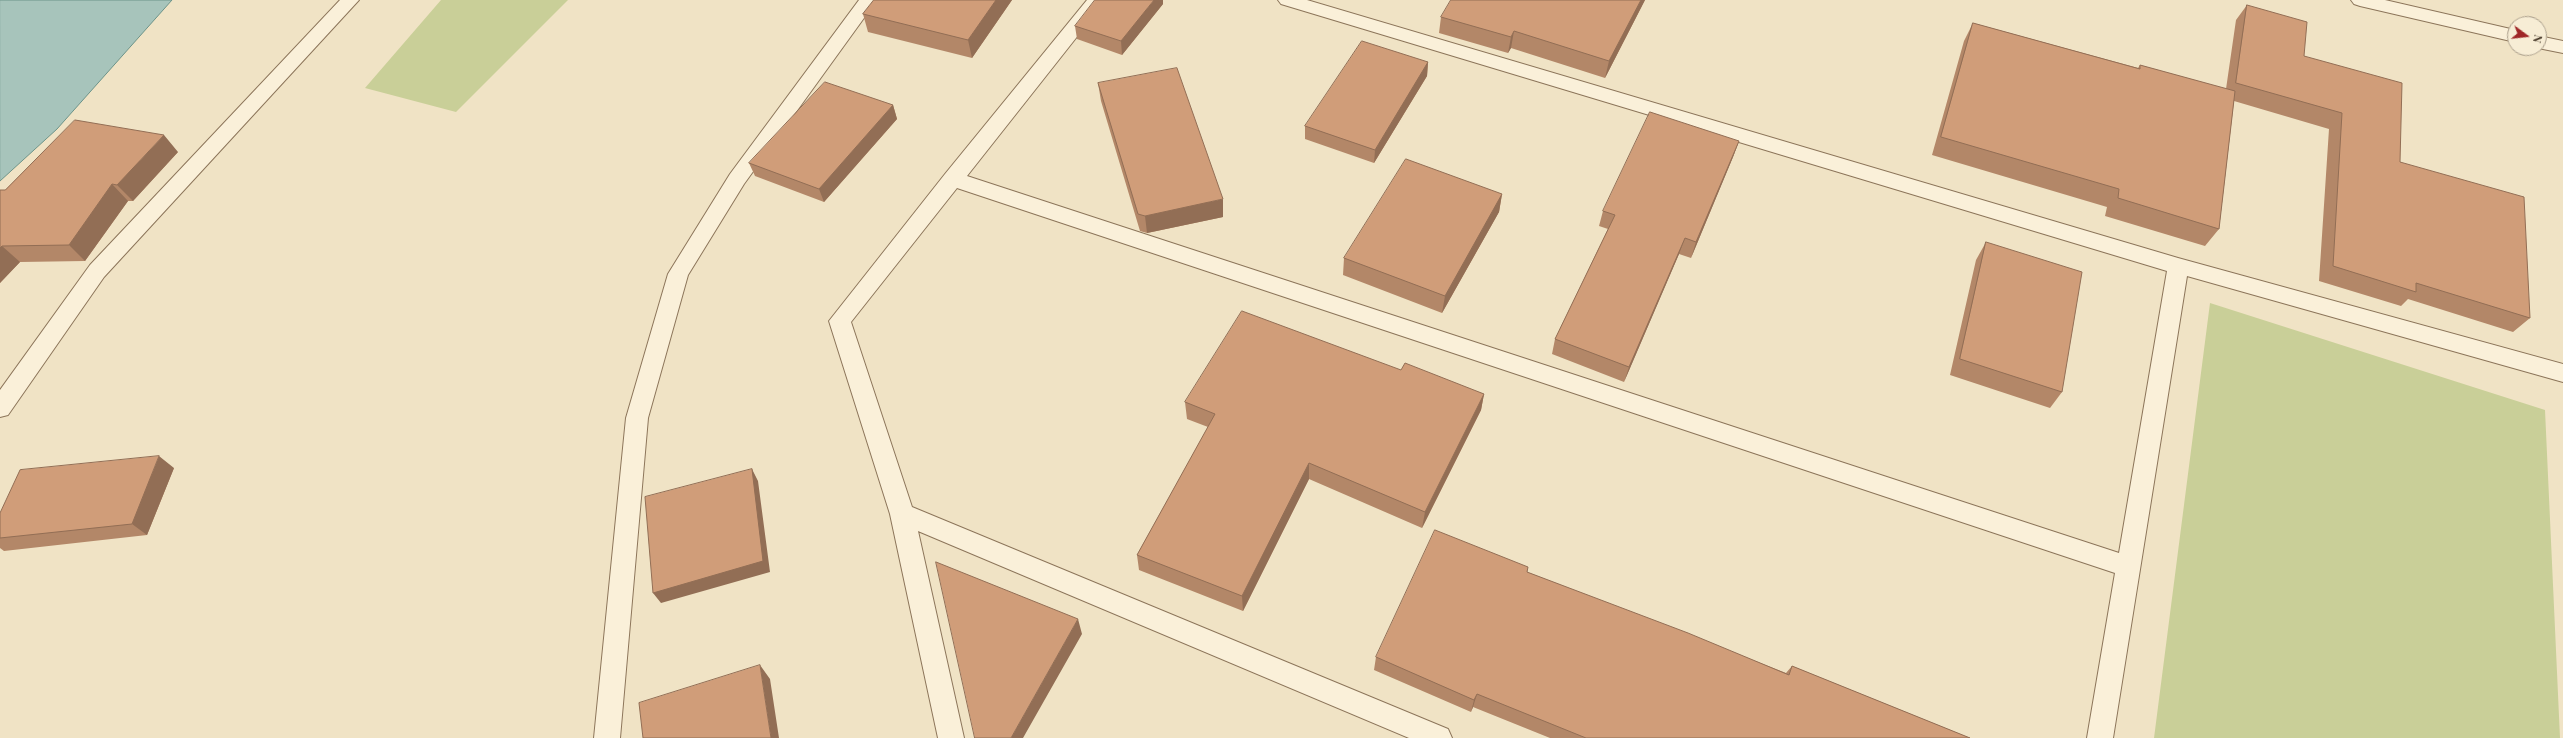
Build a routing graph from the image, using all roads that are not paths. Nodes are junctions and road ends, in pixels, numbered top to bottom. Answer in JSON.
{"nodes":[{"id":1,"x":350,"y":0,"type":"edge"},
{"id":2,"x":868,"y":0,"type":"edge"},
{"id":3,"x":1097,"y":0,"type":"edge"},
{"id":4,"x":1287,"y":0,"type":"edge"},
{"id":5,"x":2360,"y":0,"type":"edge"},
{"id":6,"x":2507,"y":34,"type":"edge"},
{"id":7,"x":2547,"y":44,"type":"edge"},
{"id":8,"x":2563,"y":47,"type":"edge"},
{"id":9,"x":952,"y":179,"type":"junction"},
{"id":10,"x":2178,"y":266,"type":"junction"},
{"id":11,"x":2563,"y":373,"type":"edge"},
{"id":12,"x":0,"y":408,"type":"edge"},
{"id":13,"x":902,"y":514,"type":"junction"},
{"id":14,"x":2128,"y":567,"type":"junction"},
{"id":15,"x":607,"y":738,"type":"edge"},
{"id":16,"x":951,"y":738,"type":"edge"},
{"id":17,"x":1439,"y":738,"type":"edge"},
{"id":18,"x":2100,"y":738,"type":"edge"}],
"edges":[{"from":1,"to":12,"type":"street"},
{"from":2,"to":15,"type":"street"},
{"from":3,"to":9,"type":"street"},
{"from":4,"to":10,"type":"street"},
{"from":5,"to":6,"type":"street"},
{"from":7,"to":8,"type":"street"},
{"from":9,"to":13,"type":"street"},
{"from":9,"to":14,"type":"street"},
{"from":10,"to":11,"type":"street"},
{"from":10,"to":14,"type":"street"},
{"from":13,"to":16,"type":"street"},
{"from":13,"to":17,"type":"street"},
{"from":14,"to":18,"type":"street"}]}
